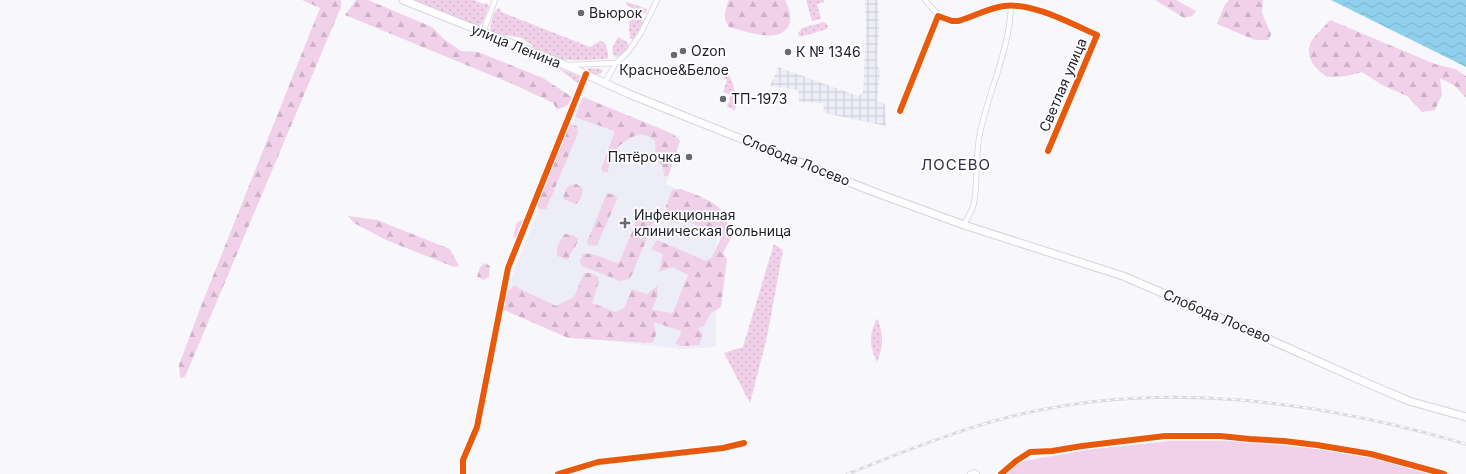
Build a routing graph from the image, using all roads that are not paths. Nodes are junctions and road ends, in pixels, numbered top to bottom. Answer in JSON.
{"nodes":[{"id":1,"x":403,"y":0,"type":"edge"},
{"id":2,"x":495,"y":0,"type":"edge"},
{"id":3,"x":656,"y":0,"type":"edge"},
{"id":4,"x":925,"y":0,"type":"edge"},
{"id":5,"x":1011,"y":5,"type":"junction"},
{"id":6,"x":938,"y":16,"type":"junction"},
{"id":7,"x":483,"y":32,"type":"junction"},
{"id":8,"x":616,"y":63,"type":"junction"},
{"id":9,"x":565,"y":65,"type":"junction"},
{"id":10,"x":586,"y":74,"type":"junction"},
{"id":11,"x":605,"y":82,"type":"junction"},
{"id":12,"x":629,"y":94,"type":"joint"},
{"id":13,"x":900,"y":111,"type":"dead end"},
{"id":14,"x":1048,"y":151,"type":"dead end"},
{"id":15,"x":964,"y":225,"type":"junction"},
{"id":16,"x":1466,"y":417,"type":"edge"},
{"id":17,"x":744,"y":443,"type":"dead end"},
{"id":18,"x":463,"y":474,"type":"edge"},
{"id":19,"x":558,"y":474,"type":"edge"},
{"id":20,"x":970,"y":474,"type":"edge"},
{"id":21,"x":977,"y":474,"type":"edge"},
{"id":22,"x":1001,"y":474,"type":"edge"},
{"id":23,"x":1444,"y":474,"type":"edge"}],
"edges":[{"from":1,"to":7,"type":"main road","name":"улица Ленина"},
{"from":2,"to":7,"type":"street"},
{"from":3,"to":8,"type":"street"},
{"from":4,"to":6,"type":"street"},
{"from":5,"to":6,"type":"street","name":"Светлая улица"},
{"from":5,"to":14,"type":"street","name":"Светлая улица"},
{"from":5,"to":15,"type":"street"},
{"from":6,"to":13,"type":"street"},
{"from":7,"to":9,"type":"main road","name":"улица Ленина"},
{"from":8,"to":9,"type":"street"},
{"from":8,"to":11,"type":"street"},
{"from":9,"to":10,"type":"main road","name":"улица Ленина"},
{"from":10,"to":11,"type":"main road","name":"улица Ленина"},
{"from":10,"to":18,"type":"street"},
{"from":11,"to":12,"type":"main road","name":"улица Ленина"},
{"from":12,"to":15,"type":"main road","name":"Слобода Лосево"},
{"from":15,"to":16,"type":"main road","name":"Слобода Лосево"},
{"from":17,"to":19,"type":"street"},
{"from":20,"to":21,"type":"street"},
{"from":22,"to":23,"type":"street"}]}
